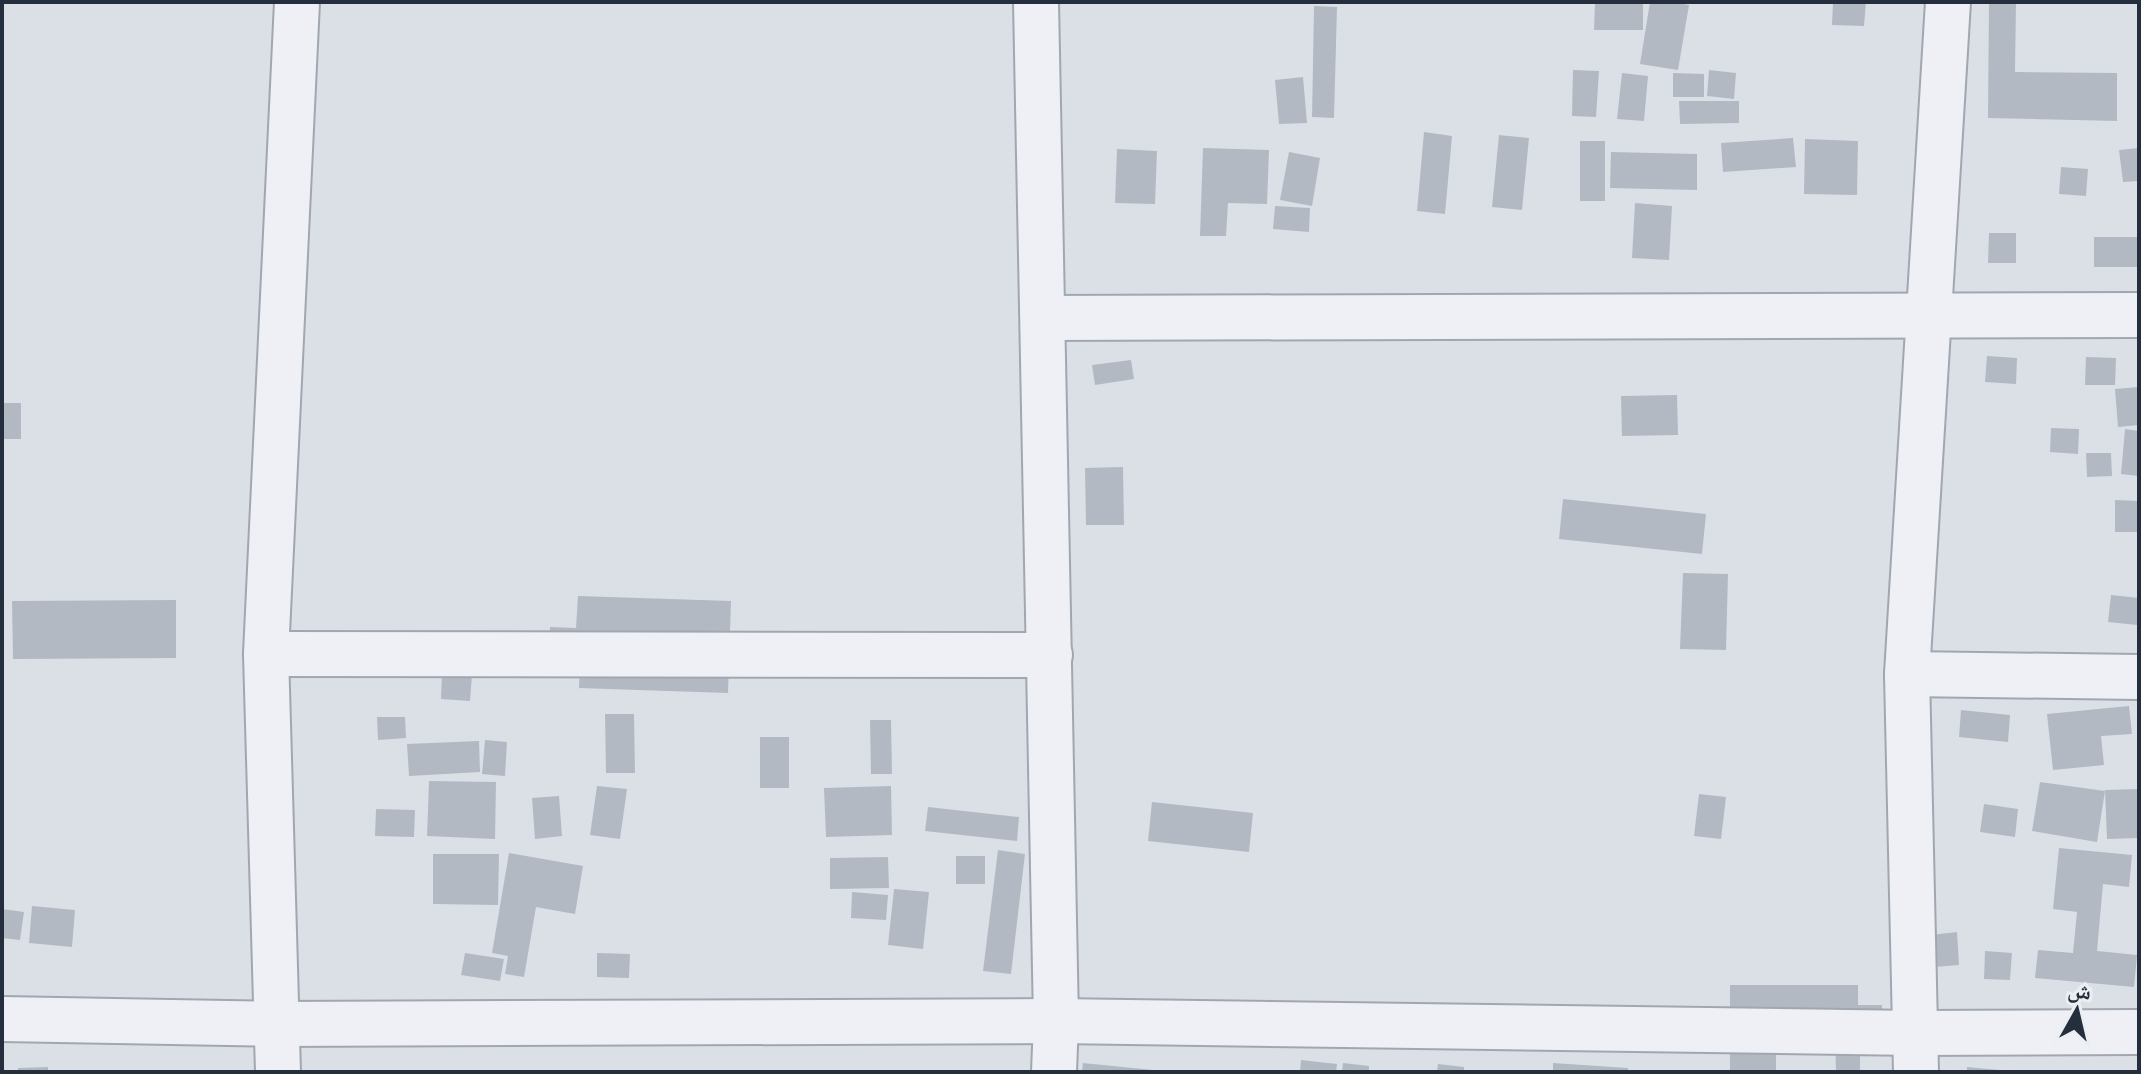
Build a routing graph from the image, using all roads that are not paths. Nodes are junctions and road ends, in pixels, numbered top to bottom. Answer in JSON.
{"nodes":[{"id":1,"x":297,"y":2,"type":"edge"},
{"id":2,"x":1036,"y":2,"type":"edge"},
{"id":3,"x":1948,"y":2,"type":"edge"},
{"id":4,"x":2139,"y":315,"type":"edge"},
{"id":5,"x":1929,"y":316,"type":"junction"},
{"id":6,"x":1043,"y":318,"type":"junction"},
{"id":7,"x":266,"y":654,"type":"junction"},
{"id":8,"x":1050,"y":655,"type":"junction"},
{"id":9,"x":1907,"y":674,"type":"junction"},
{"id":10,"x":2139,"y":677,"type":"edge"},
{"id":11,"x":2,"y":1019,"type":"edge"},
{"id":12,"x":1056,"y":1021,"type":"junction"},
{"id":13,"x":277,"y":1024,"type":"junction"},
{"id":14,"x":2139,"y":1032,"type":"edge"},
{"id":15,"x":1916,"y":1053,"type":"edge"},
{"id":16,"x":278,"y":1072,"type":"edge"},
{"id":17,"x":1054,"y":1072,"type":"edge"}],
"edges":[{"from":1,"to":7,"type":"street"},
{"from":2,"to":6,"type":"street"},
{"from":3,"to":5,"type":"street"},
{"from":4,"to":5,"type":"street"},
{"from":5,"to":6,"type":"street"},
{"from":5,"to":9,"type":"street"},
{"from":6,"to":8,"type":"street"},
{"from":7,"to":8,"type":"street"},
{"from":7,"to":13,"type":"street"},
{"from":8,"to":12,"type":"street"},
{"from":9,"to":10,"type":"street"},
{"from":9,"to":15,"type":"street"},
{"from":11,"to":13,"type":"street"},
{"from":12,"to":13,"type":"street"},
{"from":12,"to":15,"type":"street"},
{"from":12,"to":17,"type":"street"},
{"from":13,"to":16,"type":"street"},
{"from":14,"to":15,"type":"street"}]}
